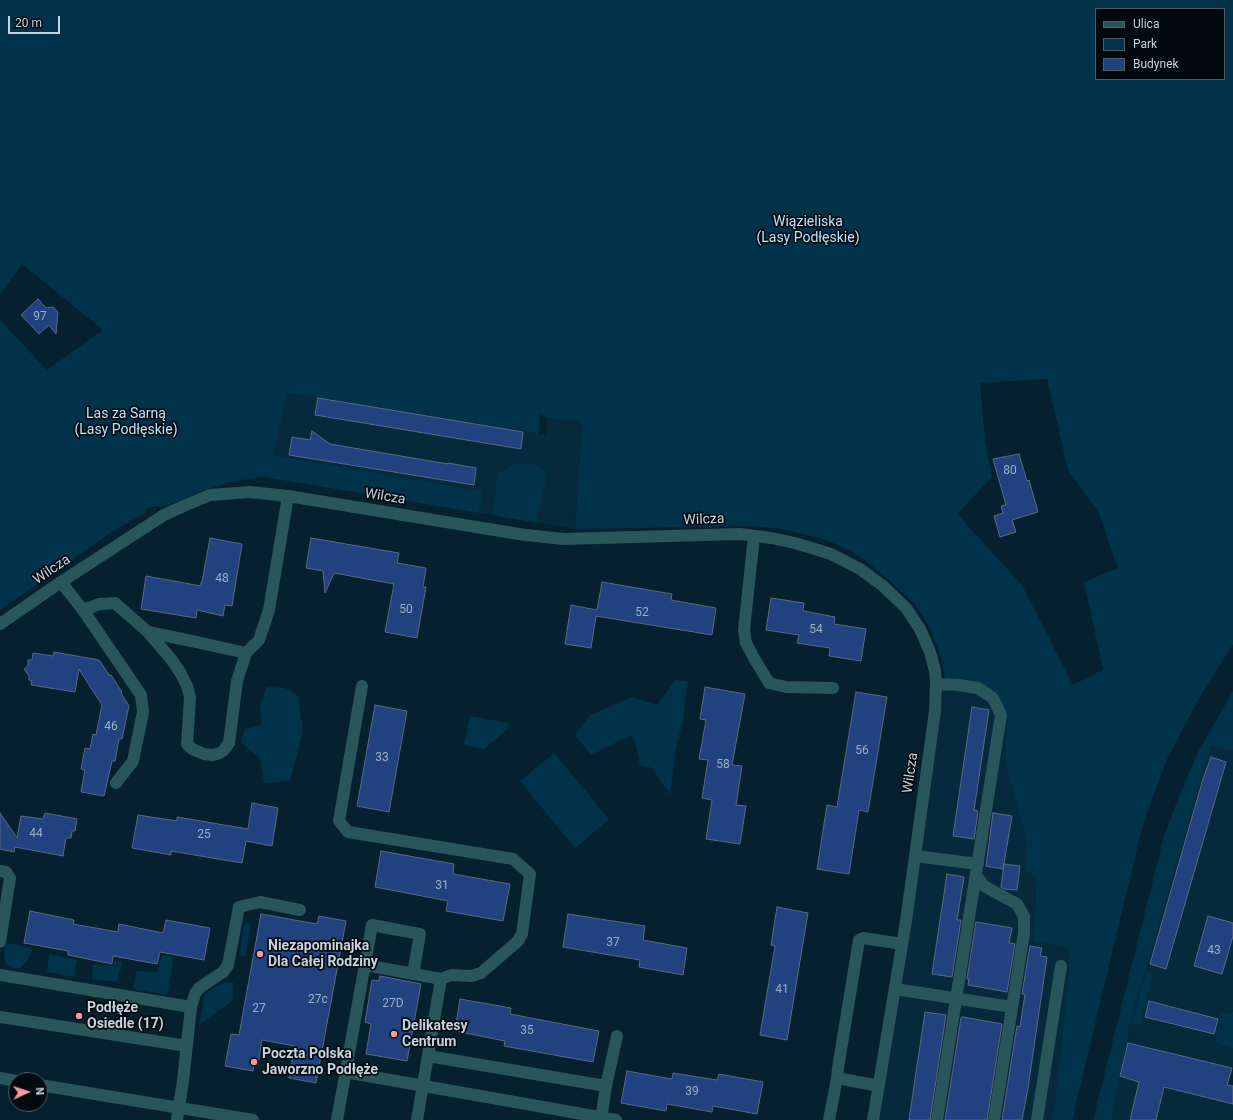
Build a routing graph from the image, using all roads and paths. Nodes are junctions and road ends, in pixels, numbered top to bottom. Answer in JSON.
{"nodes":[{"id":1,"x":288,"y":496,"type":"junction"},
{"id":2,"x":754,"y":536,"type":"junction"},
{"id":3,"x":61,"y":582,"type":"junction"},
{"id":4,"x":83,"y":610,"type":"junction"},
{"id":5,"x":0,"y":624,"type":"edge"},
{"id":6,"x":148,"y":632,"type":"junction"},
{"id":7,"x":246,"y":653,"type":"junction"},
{"id":8,"x":936,"y":684,"type":"junction"},
{"id":9,"x":362,"y":686,"type":"dead end"},
{"id":10,"x":833,"y":688,"type":"dead end"},
{"id":11,"x":116,"y":783,"type":"dead end"},
{"id":12,"x":915,"y":856,"type":"junction"},
{"id":13,"x":977,"y":869,"type":"junction"},
{"id":14,"x":5,"y":874,"type":"edge"},
{"id":15,"x":300,"y":910,"type":"dead end"},
{"id":16,"x":0,"y":942,"type":"edge"},
{"id":17,"x":902,"y":944,"type":"junction"},
{"id":18,"x":365,"y":965,"type":"junction"},
{"id":19,"x":1061,"y":966,"type":"dead end"},
{"id":20,"x":413,"y":974,"type":"junction"},
{"id":21,"x":0,"y":975,"type":"edge"},
{"id":22,"x":441,"y":979,"type":"junction"},
{"id":23,"x":895,"y":989,"type":"junction"},
{"id":24,"x":956,"y":999,"type":"junction"},
{"id":25,"x":191,"y":1007,"type":"junction"},
{"id":26,"x":1012,"y":1007,"type":"junction"},
{"id":27,"x":0,"y":1018,"type":"edge"},
{"id":28,"x":617,"y":1036,"type":"dead end"},
{"id":29,"x":187,"y":1046,"type":"junction"},
{"id":30,"x":428,"y":1056,"type":"junction"},
{"id":31,"x":344,"y":1072,"type":"junction"},
{"id":32,"x":837,"y":1078,"type":"junction"},
{"id":33,"x":48,"y":1086,"type":"edge"},
{"id":34,"x":606,"y":1086,"type":"junction"},
{"id":35,"x":879,"y":1086,"type":"junction"},
{"id":36,"x":423,"y":1087,"type":"junction"},
{"id":37,"x":179,"y":1108,"type":"junction"},
{"id":38,"x":602,"y":1119,"type":"edge"},
{"id":39,"x":176,"y":1120,"type":"edge"},
{"id":40,"x":253,"y":1120,"type":"edge"},
{"id":41,"x":337,"y":1120,"type":"edge"},
{"id":42,"x":417,"y":1120,"type":"edge"},
{"id":43,"x":616,"y":1120,"type":"edge"},
{"id":44,"x":829,"y":1120,"type":"edge"},
{"id":45,"x":873,"y":1120,"type":"edge"},
{"id":46,"x":937,"y":1120,"type":"edge"},
{"id":47,"x":994,"y":1120,"type":"edge"},
{"id":48,"x":1036,"y":1120,"type":"edge"}],
"edges":[{"from":1,"to":2,"type":"street","name":"Wilcza"},
{"from":1,"to":3,"type":"street","name":"Wilcza"},
{"from":1,"to":7,"type":"street"},
{"from":2,"to":8,"type":"street","name":"Wilcza"},
{"from":2,"to":10,"type":"street"},
{"from":3,"to":4,"type":"street"},
{"from":3,"to":5,"type":"street","name":"Wilcza"},
{"from":4,"to":6,"type":"street"},
{"from":4,"to":11,"type":"street"},
{"from":6,"to":7,"type":"street"},
{"from":6,"to":7,"type":"street"},
{"from":8,"to":12,"type":"street","name":"Wilcza"},
{"from":8,"to":13,"type":"street"},
{"from":9,"to":22,"type":"street"},
{"from":12,"to":13,"type":"street"},
{"from":12,"to":17,"type":"street","name":"Wilcza"},
{"from":13,"to":24,"type":"street"},
{"from":13,"to":26,"type":"street"},
{"from":14,"to":16,"type":"street"},
{"from":15,"to":25,"type":"street"},
{"from":17,"to":23,"type":"street","name":"Wilcza"},
{"from":17,"to":32,"type":"street"},
{"from":18,"to":20,"type":"street"},
{"from":18,"to":20,"type":"street"},
{"from":18,"to":31,"type":"street"},
{"from":19,"to":48,"type":"street"},
{"from":20,"to":22,"type":"street"},
{"from":21,"to":25,"type":"street"},
{"from":22,"to":30,"type":"street"},
{"from":23,"to":24,"type":"street"},
{"from":23,"to":35,"type":"street","name":"Wilcza"},
{"from":24,"to":26,"type":"street"},
{"from":24,"to":46,"type":"street"},
{"from":25,"to":29,"type":"street"},
{"from":26,"to":47,"type":"street"},
{"from":27,"to":29,"type":"street"},
{"from":28,"to":34,"type":"street"},
{"from":29,"to":37,"type":"street"},
{"from":30,"to":34,"type":"street"},
{"from":30,"to":36,"type":"street"},
{"from":31,"to":36,"type":"street"},
{"from":31,"to":41,"type":"street"},
{"from":32,"to":35,"type":"street"},
{"from":32,"to":44,"type":"street"},
{"from":33,"to":37,"type":"street"},
{"from":34,"to":38,"type":"street"},
{"from":35,"to":45,"type":"street","name":"Wilcza"},
{"from":36,"to":38,"type":"street"},
{"from":36,"to":42,"type":"street"},
{"from":37,"to":39,"type":"street"},
{"from":37,"to":40,"type":"street"},
{"from":38,"to":43,"type":"street"}]}
